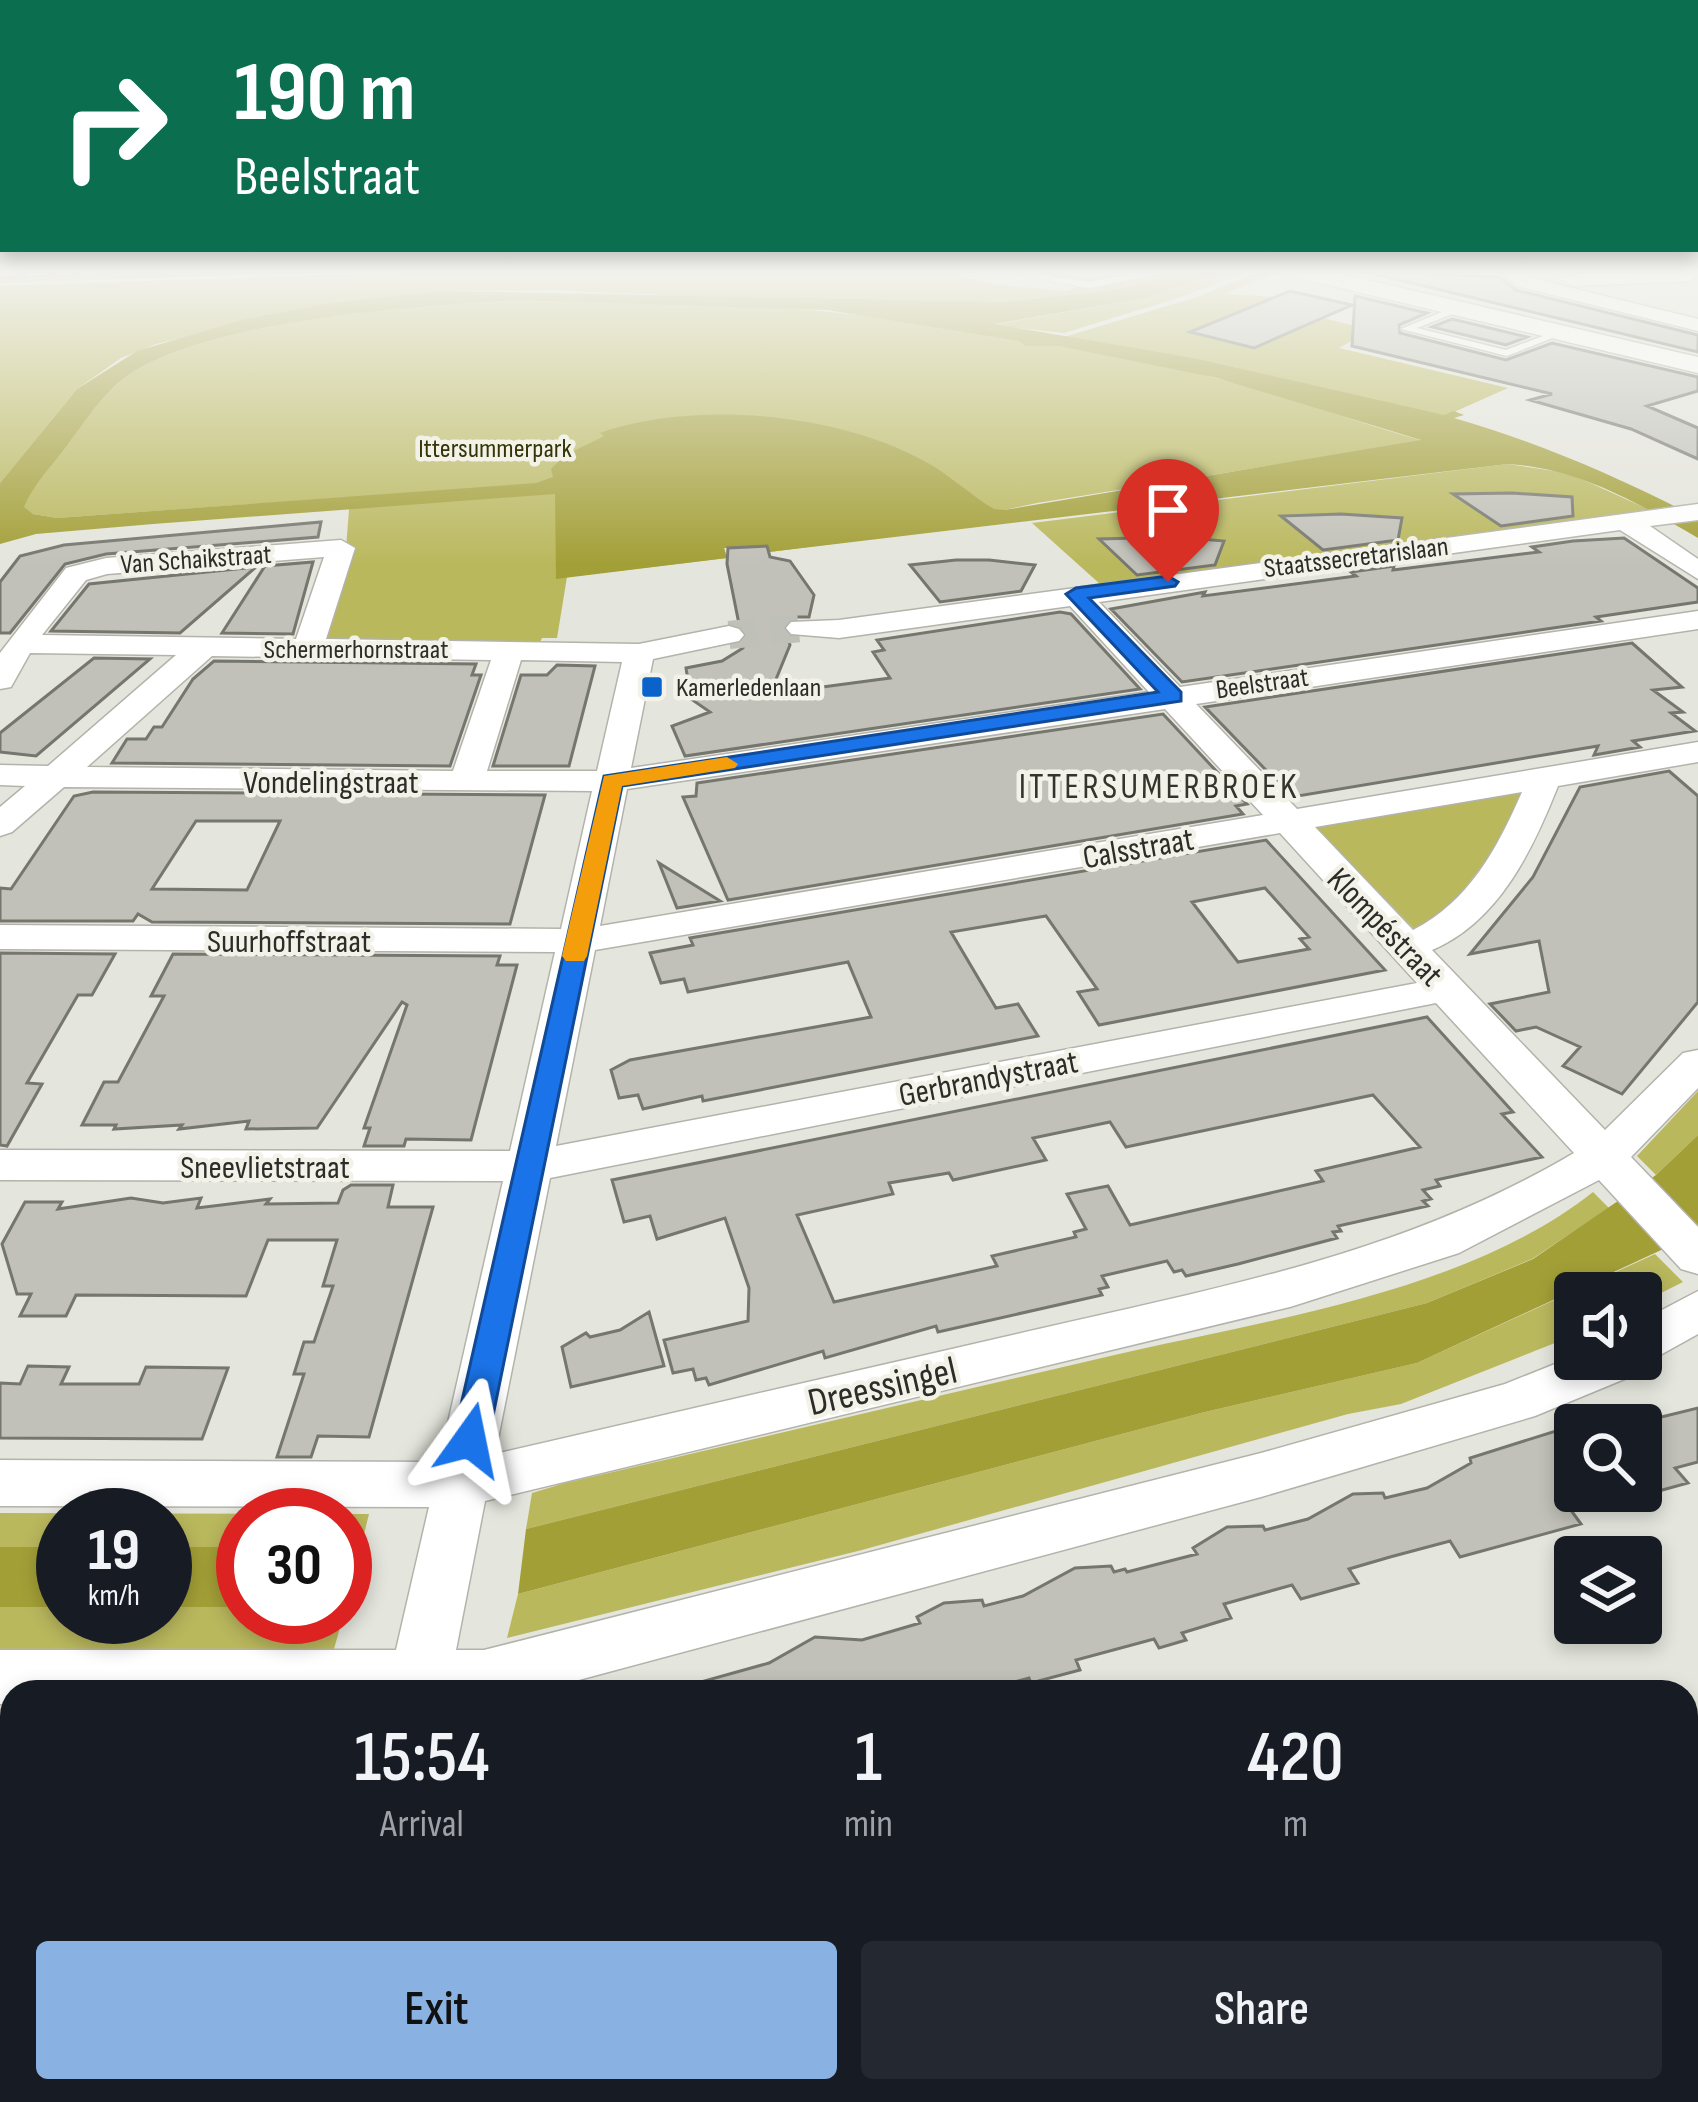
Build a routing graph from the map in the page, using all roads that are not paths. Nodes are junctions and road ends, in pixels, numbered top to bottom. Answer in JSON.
{"nodes":[{"id":1,"x":1698,"y":512,"type":"edge"},
{"id":2,"x":1628,"y":523,"type":"junction"},
{"id":3,"x":1698,"y":571,"type":"edge"},
{"id":4,"x":1076,"y":594,"type":"junction"},
{"id":5,"x":1698,"y":620,"type":"edge"},
{"id":6,"x":801,"y":628,"type":"tunnel mouth"},
{"id":7,"x":729,"y":635,"type":"tunnel mouth"},
{"id":8,"x":20,"y":644,"type":"junction"},
{"id":9,"x":203,"y":648,"type":"junction"},
{"id":10,"x":308,"y":649,"type":"junction"},
{"id":11,"x":509,"y":650,"type":"junction"},
{"id":12,"x":640,"y":653,"type":"junction"},
{"id":13,"x":0,"y":680,"type":"edge"},
{"id":14,"x":1173,"y":696,"type":"junction"},
{"id":15,"x":1698,"y":752,"type":"edge"},
{"id":16,"x":0,"y":775,"type":"edge"},
{"id":17,"x":1545,"y":777,"type":"junction"},
{"id":18,"x":51,"y":778,"type":"junction"},
{"id":19,"x":467,"y":780,"type":"junction"},
{"id":20,"x":612,"y":781,"type":"junction"},
{"id":21,"x":1287,"y":822,"type":"junction"},
{"id":22,"x":0,"y":825,"type":"edge"},
{"id":23,"x":0,"y":937,"type":"edge"},
{"id":24,"x":578,"y":941,"type":"junction"},
{"id":25,"x":1406,"y":947,"type":"junction"},
{"id":26,"x":1447,"y":989,"type":"junction"},
{"id":27,"x":1698,"y":1063,"type":"edge"},
{"id":28,"x":0,"y":1165,"type":"edge"},
{"id":29,"x":530,"y":1166,"type":"junction"},
{"id":30,"x":1621,"y":1170,"type":"junction"},
{"id":31,"x":1694,"y":1253,"type":"edge"},
{"id":32,"x":1698,"y":1310,"type":"edge"},
{"id":33,"x":1662,"y":1333,"type":"edge"},
{"id":34,"x":1567,"y":1380,"type":"edge"},
{"id":35,"x":0,"y":1483,"type":"edge"},
{"id":36,"x":460,"y":1486,"type":"junction"},
{"id":37,"x":0,"y":1677,"type":"edge"},
{"id":38,"x":179,"y":1680,"type":"edge"},
{"id":39,"x":419,"y":1680,"type":"edge"},
{"id":40,"x":462,"y":1680,"type":"edge"}],
"edges":[{"from":1,"to":2,"type":"street","name":"Staatssecretarislaan"},
{"from":2,"to":3,"type":"street"},
{"from":2,"to":4,"type":"street","name":"Staatssecretarislaan"},
{"from":4,"to":6,"type":"street","name":"Staatssecretarislaan"},
{"from":4,"to":14,"type":"street","name":"Klompéstraat"},
{"from":5,"to":14,"type":"street","name":"Beelstraat"},
{"from":7,"to":12,"type":"street"},
{"from":8,"to":9,"type":"street","name":"Schermerhornstraat"},
{"from":8,"to":10,"type":"street","name":"Van Schaikstraat"},
{"from":8,"to":13,"type":"street","name":"Van Schaikstraat"},
{"from":9,"to":10,"type":"street","name":"Schermerhornstraat"},
{"from":9,"to":18,"type":"street"},
{"from":10,"to":11,"type":"street","name":"Schermerhornstraat"},
{"from":11,"to":12,"type":"street","name":"Schermerhornstraat"},
{"from":11,"to":19,"type":"street"},
{"from":12,"to":20,"type":"street"},
{"from":14,"to":20,"type":"street","name":"Beelstraat"},
{"from":14,"to":21,"type":"street","name":"Klompéstraat"},
{"from":15,"to":17,"type":"street","name":"Calsstraat"},
{"from":16,"to":18,"type":"street"},
{"from":17,"to":21,"type":"street","name":"Calsstraat"},
{"from":17,"to":25,"type":"street"},
{"from":18,"to":19,"type":"street","name":"Vondelingstraat"},
{"from":18,"to":22,"type":"street"},
{"from":19,"to":20,"type":"street","name":"Vondelingstraat"},
{"from":20,"to":24,"type":"street"},
{"from":21,"to":24,"type":"street","name":"Calsstraat"},
{"from":21,"to":25,"type":"street","name":"Klompéstraat"},
{"from":23,"to":24,"type":"street","name":"Suurhoffstraat"},
{"from":24,"to":29,"type":"street"},
{"from":25,"to":26,"type":"street","name":"Klompéstraat"},
{"from":26,"to":29,"type":"street","name":"Gerbrandystraat"},
{"from":26,"to":30,"type":"street","name":"Klompéstraat"},
{"from":27,"to":30,"type":"street","name":"Dreessingel"},
{"from":28,"to":29,"type":"street","name":"Sneevlietstraat"},
{"from":29,"to":36,"type":"street"},
{"from":30,"to":31,"type":"street","name":"Klompéstraat"},
{"from":30,"to":36,"type":"street","name":"Dreessingel"},
{"from":32,"to":33,"type":"street"},
{"from":34,"to":40,"type":"street"},
{"from":35,"to":36,"type":"street","name":"Dreessingel"},
{"from":36,"to":39,"type":"street"},
{"from":37,"to":38,"type":"street"}]}
